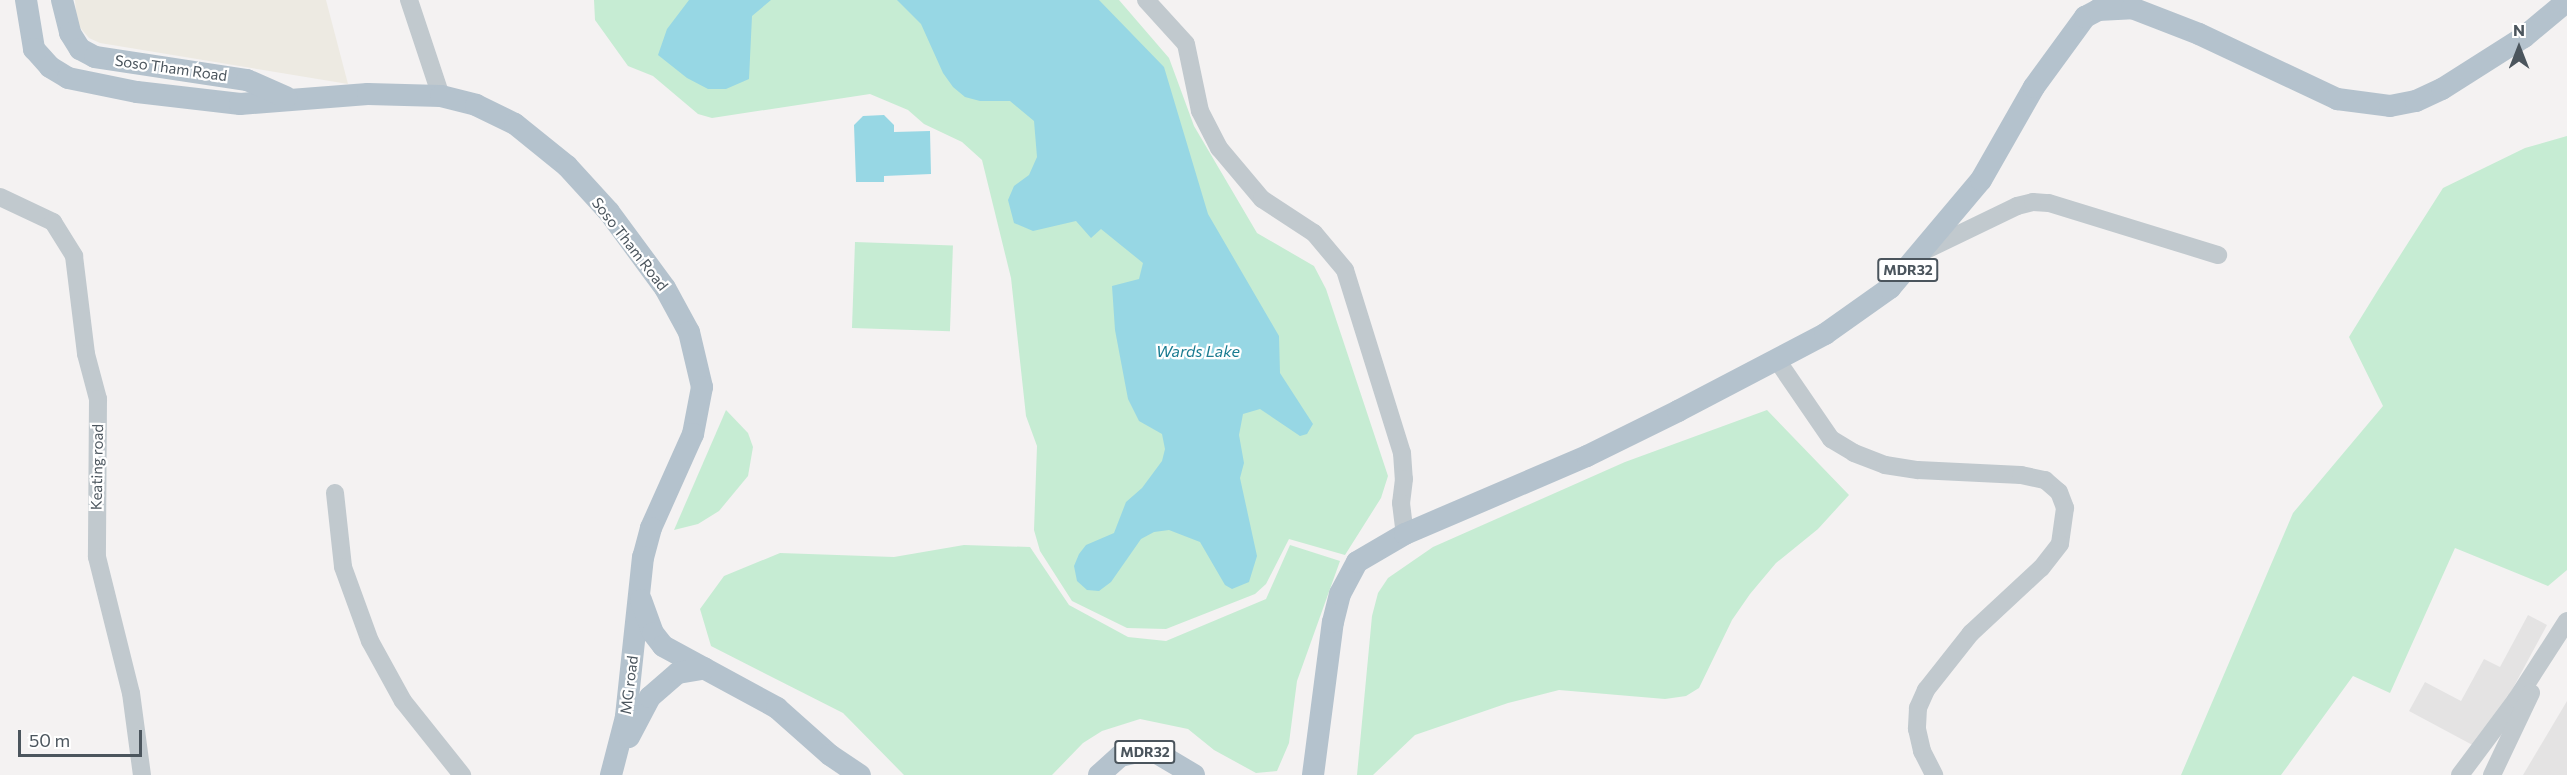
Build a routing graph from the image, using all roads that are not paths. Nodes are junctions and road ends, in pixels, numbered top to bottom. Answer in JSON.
{"nodes":[{"id":1,"x":26,"y":0,"type":"edge"},
{"id":2,"x":62,"y":0,"type":"edge"},
{"id":3,"x":410,"y":0,"type":"edge"},
{"id":4,"x":1146,"y":0,"type":"edge"},
{"id":5,"x":2567,"y":1,"type":"edge"},
{"id":6,"x":2086,"y":8,"type":"edge"},
{"id":7,"x":441,"y":96,"type":"junction"},
{"id":8,"x":288,"y":98,"type":"junction"},
{"id":9,"x":0,"y":197,"type":"edge"},
{"id":10,"x":1926,"y":250,"type":"junction"},
{"id":11,"x":2218,"y":255,"type":"dead end"},
{"id":12,"x":1777,"y":360,"type":"junction"},
{"id":13,"x":335,"y":493,"type":"dead end"},
{"id":14,"x":1405,"y":534,"type":"junction"},
{"id":15,"x":639,"y":593,"type":"junction"},
{"id":16,"x":2567,"y":621,"type":"edge"},
{"id":17,"x":2548,"y":650,"type":"junction"},
{"id":18,"x":705,"y":668,"type":"junction"},
{"id":19,"x":615,"y":766,"type":"edge"},
{"id":20,"x":142,"y":775,"type":"edge"},
{"id":21,"x":462,"y":775,"type":"edge"},
{"id":22,"x":860,"y":775,"type":"edge"},
{"id":23,"x":1099,"y":775,"type":"edge"},
{"id":24,"x":1194,"y":775,"type":"edge"},
{"id":25,"x":1313,"y":775,"type":"edge"},
{"id":26,"x":1934,"y":775,"type":"edge"},
{"id":27,"x":2460,"y":775,"type":"edge"},
{"id":28,"x":2492,"y":775,"type":"edge"}],
"edges":[{"from":1,"to":8,"type":"main road"},
{"from":2,"to":8,"type":"main road","name":"Soso Tham Road"},
{"from":3,"to":7,"type":"street"},
{"from":4,"to":14,"type":"street"},
{"from":5,"to":6,"type":"main road","number":"MDR32"},
{"from":6,"to":10,"type":"main road","number":"MDR32"},
{"from":7,"to":8,"type":"main road","name":"Soso Tham Road"},
{"from":7,"to":15,"type":"main road","name":"Soso Tham Road"},
{"from":9,"to":20,"type":"street","name":"Keating road"},
{"from":10,"to":11,"type":"street"},
{"from":10,"to":12,"type":"main road","number":"MDR32"},
{"from":12,"to":14,"type":"main road","number":"MDR32"},
{"from":12,"to":26,"type":"street"},
{"from":13,"to":21,"type":"street"},
{"from":14,"to":25,"type":"main road","number":"MDR32"},
{"from":15,"to":18,"type":"main road"},
{"from":15,"to":19,"type":"main road","name":"MG road"},
{"from":16,"to":17,"type":"street"},
{"from":17,"to":27,"type":"street"},
{"from":17,"to":28,"type":"street"},
{"from":18,"to":19,"type":"main road"},
{"from":18,"to":22,"type":"main road"},
{"from":23,"to":24,"type":"main road","number":"MDR32"}]}
